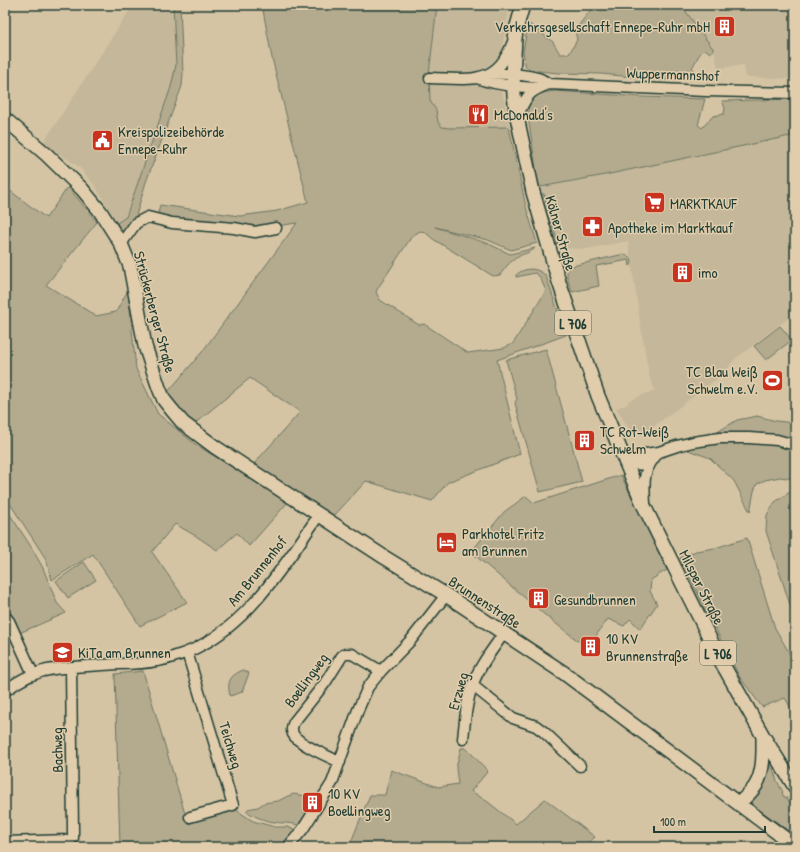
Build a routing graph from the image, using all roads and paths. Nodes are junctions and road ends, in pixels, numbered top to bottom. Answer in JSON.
{"nodes":[{"id":1,"x":523,"y":5,"type":"edge"},
{"id":2,"x":515,"y":38,"type":"junction"},
{"id":3,"x":488,"y":74,"type":"junction"},
{"id":4,"x":430,"y":78,"type":"dead end"},
{"id":5,"x":477,"y":78,"type":"junction"},
{"id":6,"x":513,"y":80,"type":"junction"},
{"id":7,"x":549,"y":84,"type":"junction"},
{"id":8,"x":539,"y":88,"type":"junction"},
{"id":9,"x":795,"y":93,"type":"edge"},
{"id":10,"x":517,"y":116,"type":"junction"},
{"id":11,"x":5,"y":120,"type":"edge"},
{"id":12,"x":276,"y":228,"type":"dead end"},
{"id":13,"x":120,"y":244,"type":"junction"},
{"id":14,"x":159,"y":388,"type":"joint"},
{"id":15,"x":795,"y":445,"type":"edge"},
{"id":16,"x":656,"y":456,"type":"junction"},
{"id":17,"x":625,"y":460,"type":"junction"},
{"id":18,"x":645,"y":506,"type":"junction"},
{"id":19,"x":320,"y":515,"type":"junction"},
{"id":20,"x":446,"y":595,"type":"junction"},
{"id":21,"x":5,"y":616,"type":"edge"},
{"id":22,"x":504,"y":633,"type":"junction"},
{"id":23,"x":187,"y":652,"type":"junction"},
{"id":24,"x":71,"y":668,"type":"junction"},
{"id":25,"x":381,"y":671,"type":"junction"},
{"id":26,"x":33,"y":674,"type":"junction"},
{"id":27,"x":472,"y":685,"type":"junction"},
{"id":28,"x":5,"y":691,"type":"edge"},
{"id":29,"x":763,"y":736,"type":"junction"},
{"id":30,"x":463,"y":739,"type":"dead end"},
{"id":31,"x":340,"y":762,"type":"junction"},
{"id":32,"x":580,"y":766,"type":"dead end"},
{"id":33,"x":795,"y":787,"type":"edge"},
{"id":34,"x":739,"y":804,"type":"junction"},
{"id":35,"x":190,"y":817,"type":"dead end"},
{"id":36,"x":5,"y":842,"type":"edge"},
{"id":37,"x":795,"y":846,"type":"edge"},
{"id":38,"x":288,"y":847,"type":"edge"}],
"edges":[{"from":1,"to":2,"type":"main road","name":"Kölner Straße","number":"L 706"},
{"from":2,"to":3,"type":"street","name":"Wuppermannshof"},
{"from":2,"to":6,"type":"main road","name":"Kölner Straße","number":"L 706"},
{"from":3,"to":5,"type":"street","name":"Wuppermannshof"},
{"from":3,"to":6,"type":"street","name":"Wuppermannshof"},
{"from":4,"to":5,"type":"street","name":"Wuppermannshof"},
{"from":5,"to":6,"type":"street","name":"Wuppermannshof"},
{"from":6,"to":7,"type":"street","name":"Wuppermannshof"},
{"from":6,"to":8,"type":"street","name":"Wuppermannshof"},
{"from":6,"to":10,"type":"main road","name":"Kölner Straße","number":"L 706"},
{"from":7,"to":8,"type":"street","name":"Wuppermannshof"},
{"from":7,"to":9,"type":"street","name":"Wuppermannshof"},
{"from":8,"to":10,"type":"street","name":"Wuppermannshof"},
{"from":10,"to":17,"type":"main road","name":"Kölner Straße","number":"L 706"},
{"from":11,"to":13,"type":"main road","name":"Strückerberger Straße"},
{"from":12,"to":13,"type":"street","name":"Strückerberger Straße"},
{"from":13,"to":14,"type":"main road","name":"Strückerberger Straße"},
{"from":14,"to":19,"type":"main road","name":"Brunnenstraße"},
{"from":15,"to":16,"type":"street"},
{"from":16,"to":17,"type":"street"},
{"from":16,"to":18,"type":"street"},
{"from":17,"to":18,"type":"main road","name":"Milsper Straße","number":"L 706"},
{"from":18,"to":29,"type":"main road","name":"Milsper Straße","number":"L 706"},
{"from":19,"to":20,"type":"main road","name":"Brunnenstraße"},
{"from":19,"to":23,"type":"street","name":"Am Brunnenhof"},
{"from":20,"to":22,"type":"main road","name":"Brunnenstraße"},
{"from":20,"to":25,"type":"street"},
{"from":21,"to":26,"type":"street"},
{"from":22,"to":27,"type":"street","name":"Erzweg"},
{"from":22,"to":34,"type":"main road","name":"Brunnenstraße"},
{"from":23,"to":24,"type":"street","name":"Am Brunnenhof"},
{"from":23,"to":35,"type":"street","name":"Teichweg"},
{"from":24,"to":26,"type":"street","name":"Am Brunnenhof"},
{"from":24,"to":36,"type":"street","name":"Bachweg"},
{"from":25,"to":31,"type":"street"},
{"from":25,"to":31,"type":"street","name":"Boellingweg"},
{"from":26,"to":28,"type":"street","name":"Am Brunnenhof"},
{"from":27,"to":30,"type":"street","name":"Erzweg"},
{"from":27,"to":32,"type":"street"},
{"from":29,"to":33,"type":"main road","name":"Milsper Straße","number":"L 706"},
{"from":29,"to":34,"type":"main road","number":"L 706"},
{"from":31,"to":38,"type":"street"},
{"from":34,"to":37,"type":"main road","name":"Brunnenstraße"}]}
